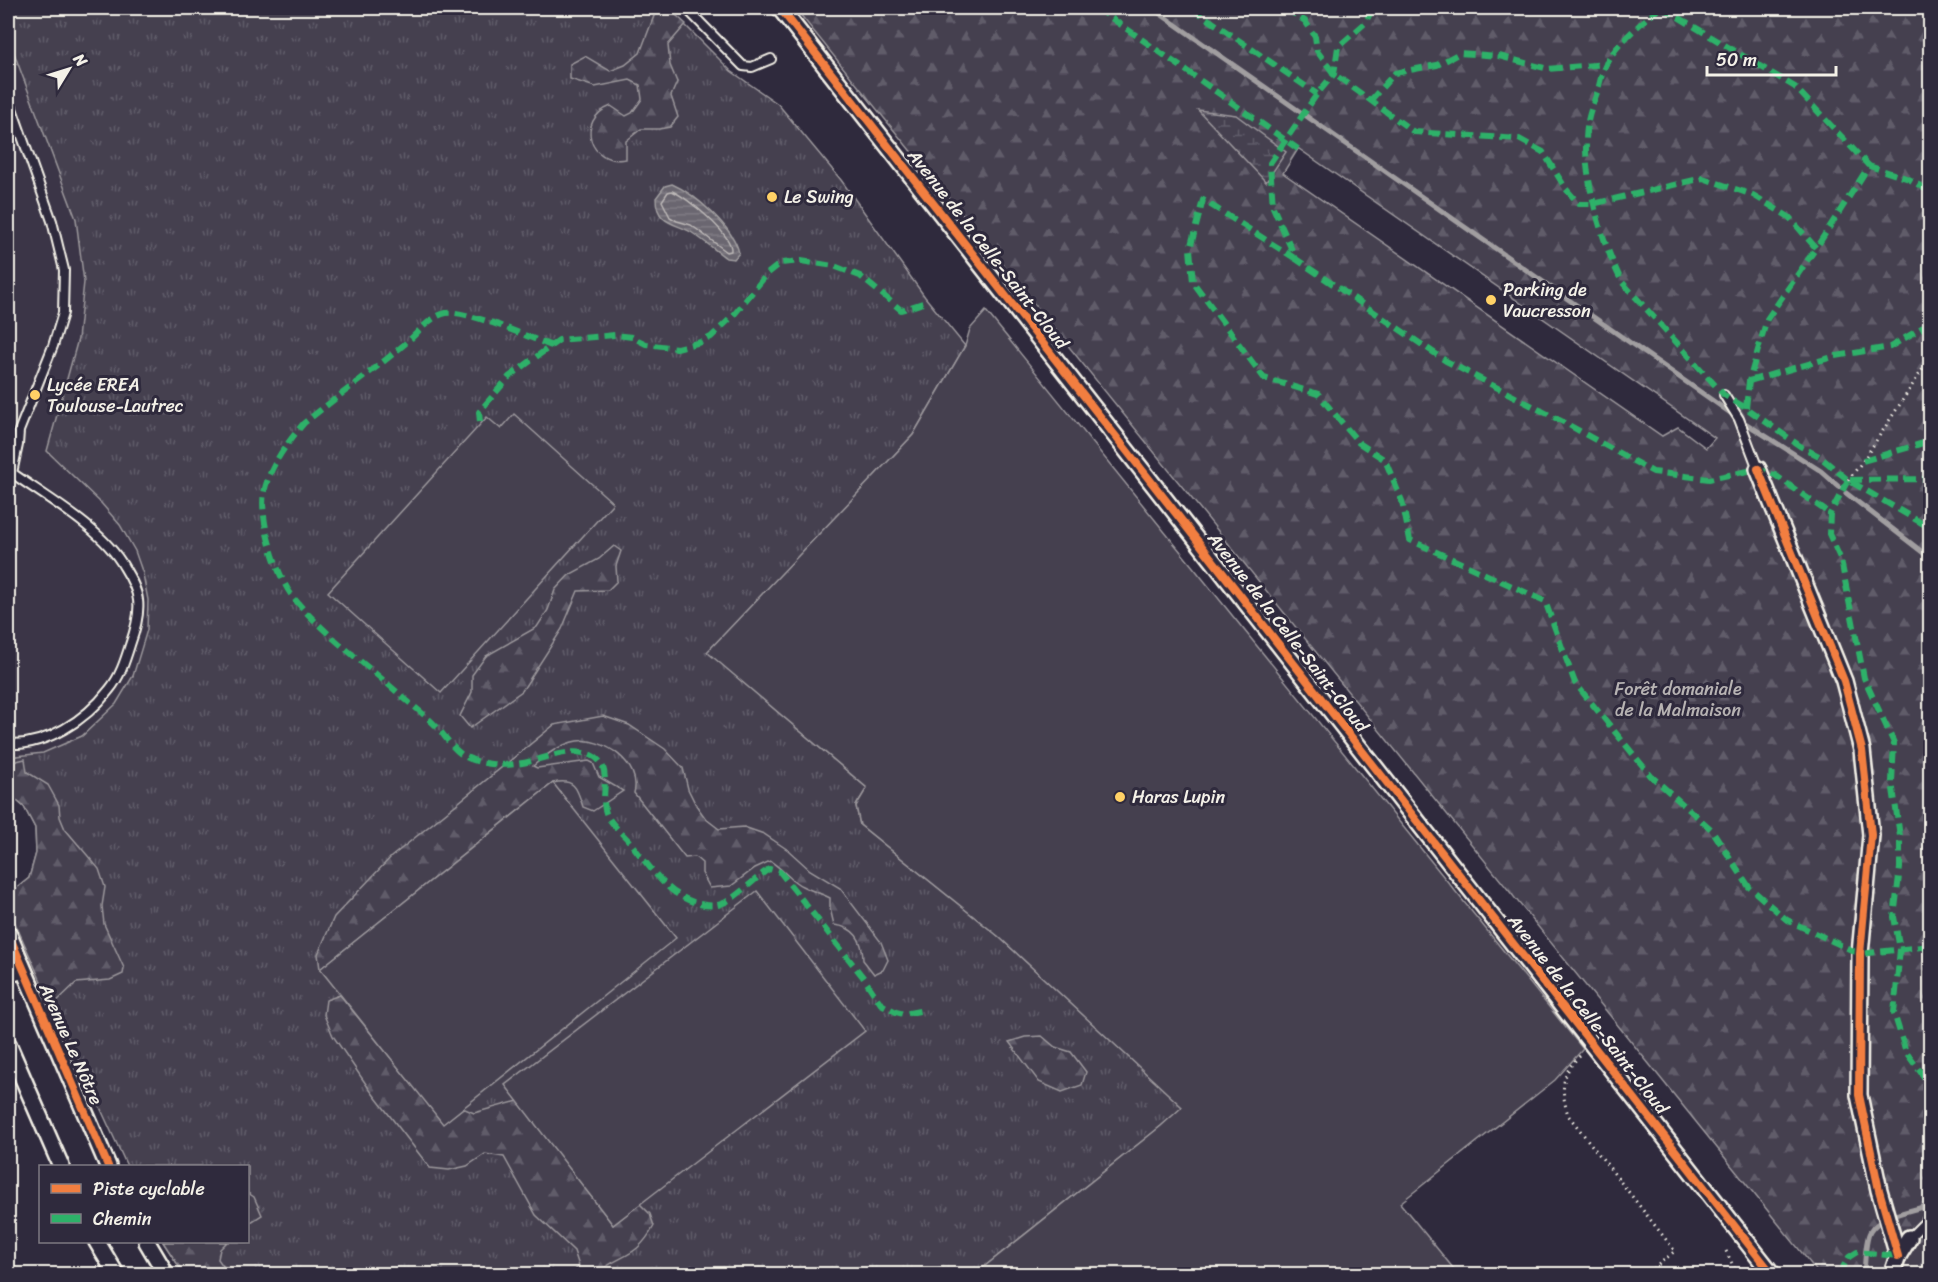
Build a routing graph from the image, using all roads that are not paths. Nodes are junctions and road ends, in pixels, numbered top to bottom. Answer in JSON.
{"nodes":[{"id":1,"x":686,"y":8,"type":"edge"},
{"id":2,"x":780,"y":8,"type":"edge"},
{"id":3,"x":771,"y":59,"type":"dead end"},
{"id":4,"x":8,"y":97,"type":"edge"},
{"id":5,"x":1724,"y":395,"type":"dead end"},
{"id":6,"x":1758,"y":469,"type":"joint"},
{"id":7,"x":8,"y":744,"type":"edge"},
{"id":8,"x":8,"y":933,"type":"edge"},
{"id":9,"x":24,"y":973,"type":"junction"},
{"id":10,"x":8,"y":979,"type":"edge"},
{"id":11,"x":8,"y":1044,"type":"edge"},
{"id":12,"x":60,"y":1165,"type":"edge"},
{"id":13,"x":107,"y":1165,"type":"edge"},
{"id":14,"x":1930,"y":1217,"type":"edge"},
{"id":15,"x":1909,"y":1238,"type":"joint"},
{"id":16,"x":98,"y":1243,"type":"edge"},
{"id":17,"x":148,"y":1243,"type":"edge"},
{"id":18,"x":1898,"y":1256,"type":"junction"},
{"id":19,"x":116,"y":1275,"type":"edge"},
{"id":20,"x":166,"y":1275,"type":"edge"},
{"id":21,"x":1772,"y":1275,"type":"edge"},
{"id":22,"x":1892,"y":1275,"type":"edge"}],
"edges":[{"from":1,"to":3,"type":"lane"},
{"from":2,"to":21,"type":"street","name":"Avenue de la Celle-Saint-Cloud"},
{"from":4,"to":7,"type":"lane"},
{"from":5,"to":6,"type":"lane"},
{"from":6,"to":18,"type":"street"},
{"from":8,"to":9,"type":"street","name":"Avenue Le Nôtre"},
{"from":9,"to":10,"type":"lane","name":"Avenue Le Nôtre"},
{"from":9,"to":13,"type":"street","name":"Avenue Le Nôtre"},
{"from":11,"to":12,"type":"street"},
{"from":14,"to":15,"type":"lane"},
{"from":15,"to":18,"type":"street"},
{"from":16,"to":19,"type":"street"},
{"from":17,"to":20,"type":"street"},
{"from":18,"to":22,"type":"street"}]}
